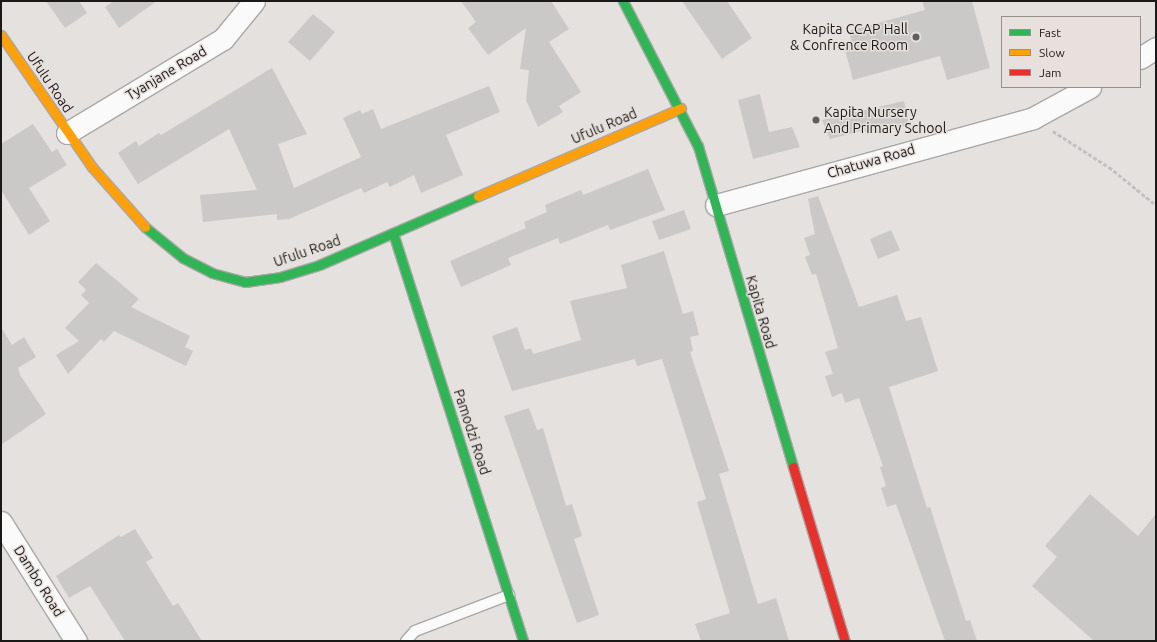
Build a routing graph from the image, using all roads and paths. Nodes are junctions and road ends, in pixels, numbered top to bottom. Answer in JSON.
{"nodes":[{"id":1,"x":254,"y":1,"type":"edge"},
{"id":2,"x":623,"y":1,"type":"edge"},
{"id":3,"x":1,"y":34,"type":"edge"},
{"id":4,"x":1156,"y":48,"type":"edge"},
{"id":5,"x":1141,"y":57,"type":"edge"},
{"id":6,"x":1088,"y":88,"type":"edge"},
{"id":7,"x":682,"y":108,"type":"junction"},
{"id":8,"x":1033,"y":118,"type":"junction"},
{"id":9,"x":67,"y":133,"type":"junction"},
{"id":10,"x":716,"y":205,"type":"junction"},
{"id":11,"x":1156,"y":205,"type":"edge"},
{"id":12,"x":393,"y":233,"type":"junction"},
{"id":13,"x":1,"y":522,"type":"edge"},
{"id":14,"x":509,"y":595,"type":"junction"},
{"id":15,"x":76,"y":641,"type":"edge"},
{"id":16,"x":406,"y":641,"type":"edge"},
{"id":17,"x":523,"y":641,"type":"edge"},
{"id":18,"x":845,"y":641,"type":"edge"}],
"edges":[{"from":1,"to":9,"type":"street","name":"Tyanjane Road"},
{"from":2,"to":7,"type":"street","name":"Kapita Road"},
{"from":3,"to":9,"type":"street","name":"Ufulu Road"},
{"from":4,"to":5,"type":"street"},
{"from":6,"to":8,"type":"street","name":"Chatuwa Road"},
{"from":7,"to":10,"type":"street","name":"Kapita Road"},
{"from":7,"to":12,"type":"street","name":"Ufulu Road"},
{"from":8,"to":10,"type":"street","name":"Chatuwa Road"},
{"from":8,"to":11,"type":"path"},
{"from":9,"to":12,"type":"street","name":"Ufulu Road"},
{"from":10,"to":18,"type":"street","name":"Kapita Road"},
{"from":12,"to":14,"type":"street","name":"Pamodzi Road"},
{"from":13,"to":15,"type":"street","name":"Dambo Road"},
{"from":14,"to":16,"type":"lane"},
{"from":14,"to":17,"type":"street","name":"Pamodzi Road"}]}
